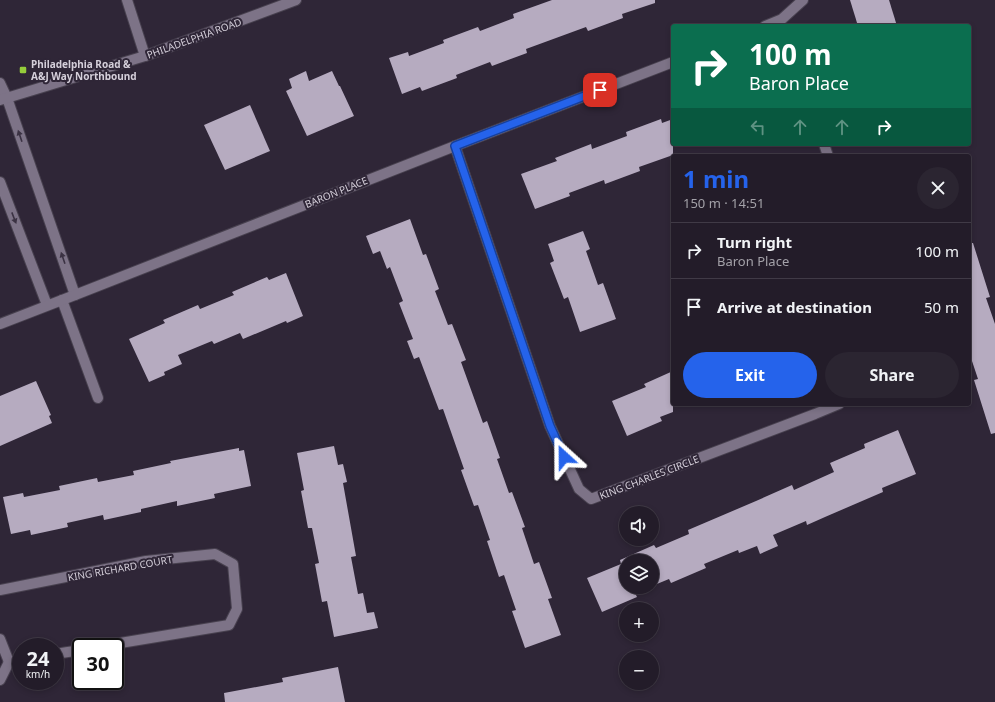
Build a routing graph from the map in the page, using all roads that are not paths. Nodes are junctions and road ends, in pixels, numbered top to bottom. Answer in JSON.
{"nodes":[{"id":1,"x":127,"y":0,"type":"edge"},
{"id":2,"x":296,"y":0,"type":"edge"},
{"id":3,"x":803,"y":0,"type":"edge"},
{"id":4,"x":783,"y":23,"type":"edge"},
{"id":5,"x":145,"y":56,"type":"junction"},
{"id":6,"x":671,"y":63,"type":"edge"},
{"id":7,"x":0,"y":83,"type":"edge"},
{"id":8,"x":4,"y":99,"type":"edge"},
{"id":9,"x":455,"y":146,"type":"junction"},
{"id":10,"x":0,"y":182,"type":"edge"},
{"id":11,"x":76,"y":295,"type":"junction"},
{"id":12,"x":62,"y":300,"type":"junction"},
{"id":13,"x":47,"y":306,"type":"junction"},
{"id":14,"x":0,"y":324,"type":"edge"},
{"id":15,"x":98,"y":398,"type":"dead end"},
{"id":16,"x":834,"y":406,"type":"edge"},
{"id":17,"x":0,"y":590,"type":"edge"},
{"id":18,"x":0,"y":639,"type":"edge"},
{"id":19,"x":124,"y":642,"type":"edge"},
{"id":20,"x":9,"y":662,"type":"junction"},
{"id":21,"x":12,"y":662,"type":"edge"},
{"id":22,"x":0,"y":680,"type":"edge"}],
"edges":[{"from":1,"to":5,"type":"street"},
{"from":2,"to":5,"type":"street","name":"PHILADELPHIA ROAD"},
{"from":3,"to":4,"type":"street"},
{"from":5,"to":8,"type":"street","name":"PHILADELPHIA ROAD"},
{"from":6,"to":9,"type":"street","name":"BARON PLACE"},
{"from":7,"to":8,"type":"street"},
{"from":11,"to":8,"type":"street","one_way":true},
{"from":9,"to":11,"type":"street","name":"BARON PLACE"},
{"from":9,"to":16,"type":"street","name":"KING CHARLES CIRCLE"},
{"from":10,"to":13,"type":"street","one_way":true},
{"from":11,"to":12,"type":"street","name":"BARON PLACE"},
{"from":12,"to":13,"type":"street","name":"BARON PLACE"},
{"from":12,"to":15,"type":"street"},
{"from":13,"to":14,"type":"street","name":"BARON PLACE"},
{"from":17,"to":19,"type":"street","name":"KING RICHARD COURT"},
{"from":18,"to":20,"type":"street"},
{"from":20,"to":21,"type":"street"},
{"from":20,"to":22,"type":"street"}]}
